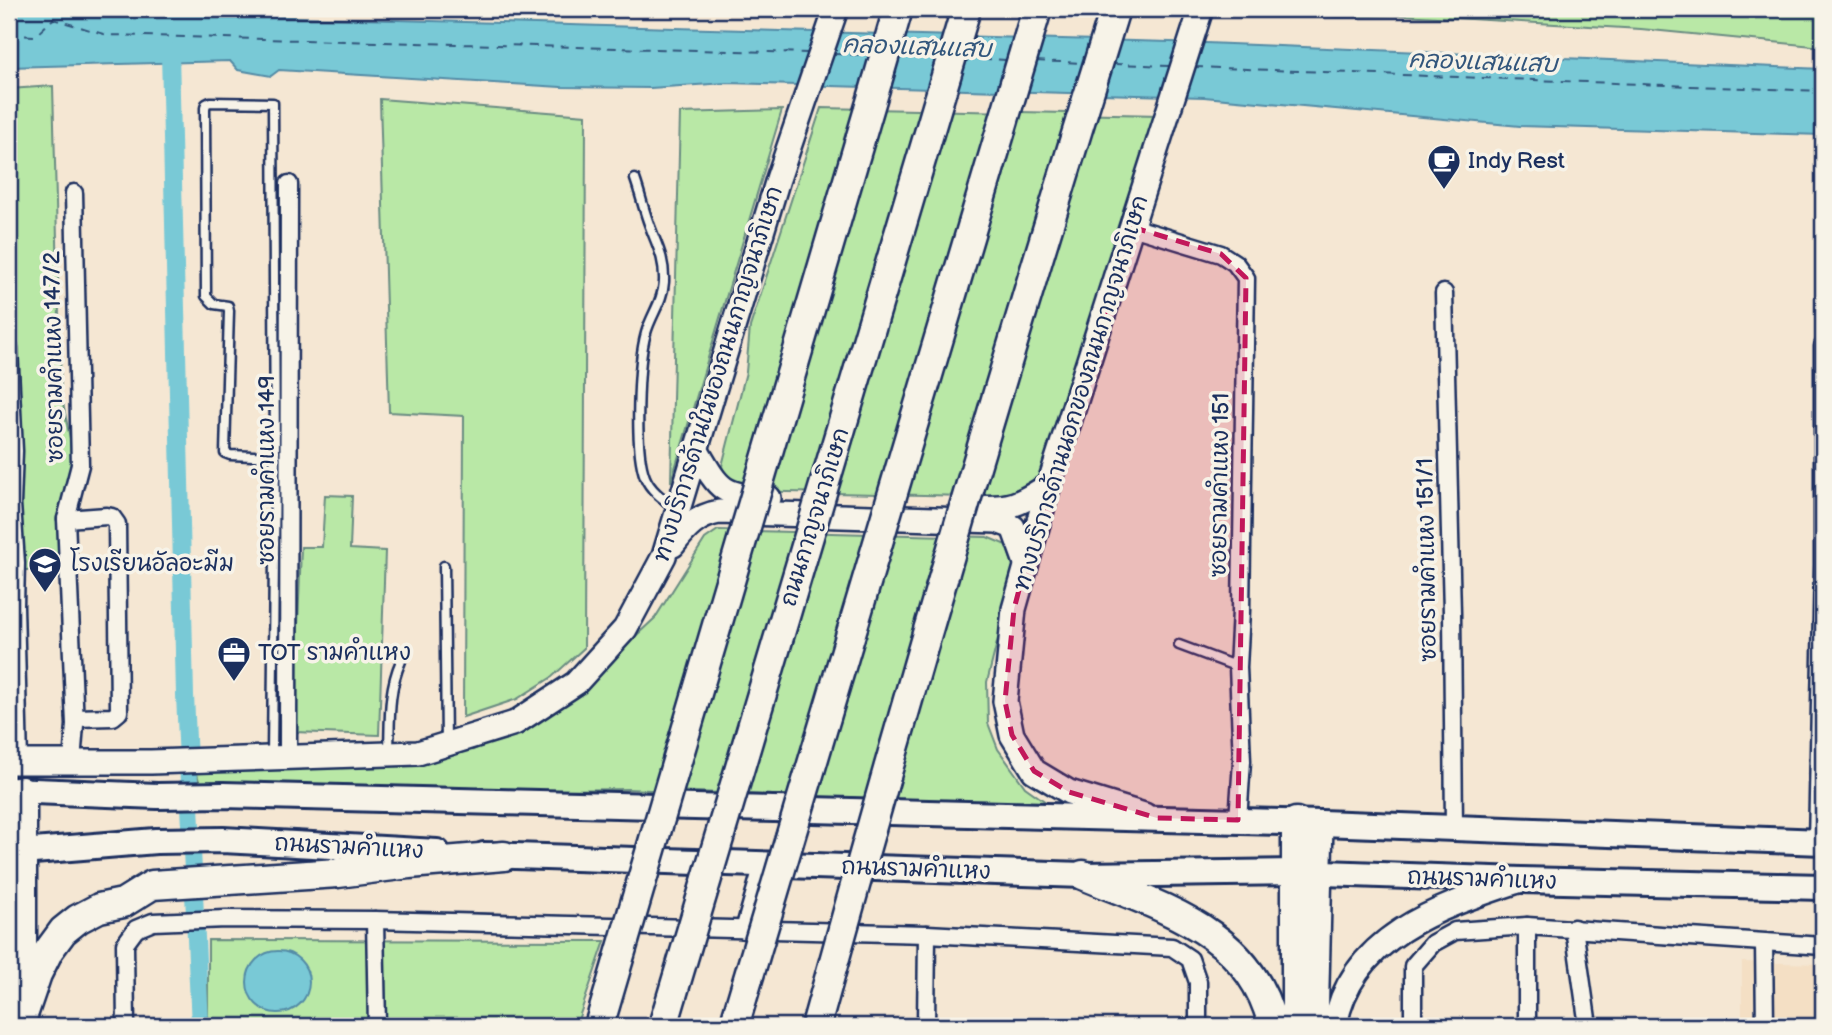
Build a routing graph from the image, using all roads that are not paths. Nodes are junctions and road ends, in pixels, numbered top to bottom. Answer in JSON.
{"nodes":[{"id":1,"x":836,"y":9,"type":"edge"},
{"id":2,"x":898,"y":9,"type":"edge"},
{"id":3,"x":966,"y":9,"type":"edge"},
{"id":4,"x":1037,"y":9,"type":"edge"},
{"id":5,"x":1115,"y":9,"type":"edge"},
{"id":6,"x":1201,"y":9,"type":"edge"},
{"id":7,"x":635,"y":179,"type":"dead end"},
{"id":8,"x":289,"y":184,"type":"dead end"},
{"id":9,"x":74,"y":193,"type":"dead end"},
{"id":10,"x":1132,"y":228,"type":"junction"},
{"id":11,"x":1444,"y":293,"type":"dead end"},
{"id":12,"x":1823,"y":346,"type":"edge"},
{"id":13,"x":9,"y":348,"type":"edge"},
{"id":14,"x":697,"y":451,"type":"junction"},
{"id":15,"x":275,"y":457,"type":"junction"},
{"id":16,"x":1049,"y":485,"type":"junction"},
{"id":17,"x":679,"y":511,"type":"junction"},
{"id":18,"x":66,"y":519,"type":"junction"},
{"id":19,"x":664,"y":556,"type":"junction"},
{"id":20,"x":1026,"y":563,"type":"junction"},
{"id":21,"x":444,"y":566,"type":"dead end"},
{"id":22,"x":1179,"y":645,"type":"dead end"},
{"id":23,"x":401,"y":661,"type":"dead end"},
{"id":24,"x":1238,"y":667,"type":"junction"},
{"id":25,"x":75,"y":718,"type":"junction"},
{"id":26,"x":446,"y":746,"type":"junction"},
{"id":27,"x":389,"y":754,"type":"junction"},
{"id":28,"x":280,"y":756,"type":"junction"},
{"id":29,"x":72,"y":761,"type":"junction"},
{"id":30,"x":14,"y":762,"type":"edge"},
{"id":31,"x":15,"y":790,"type":"edge"},
{"id":32,"x":1157,"y":818,"type":"junction"},
{"id":33,"x":1238,"y":820,"type":"junction"},
{"id":34,"x":1309,"y":822,"type":"junction"},
{"id":35,"x":1454,"y":827,"type":"junction"},
{"id":36,"x":1820,"y":842,"type":"edge"},
{"id":37,"x":15,"y":853,"type":"edge"},
{"id":38,"x":504,"y":856,"type":"junction"},
{"id":39,"x":763,"y":864,"type":"junction"},
{"id":40,"x":1308,"y":872,"type":"junction"},
{"id":41,"x":1083,"y":875,"type":"junction"},
{"id":42,"x":1521,"y":880,"type":"junction"},
{"id":43,"x":1823,"y":887,"type":"edge"},
{"id":44,"x":375,"y":920,"type":"junction"},
{"id":45,"x":1527,"y":926,"type":"junction"},
{"id":46,"x":1574,"y":928,"type":"junction"},
{"id":47,"x":744,"y":930,"type":"junction"},
{"id":48,"x":927,"y":934,"type":"junction"},
{"id":49,"x":1764,"y":943,"type":"junction"},
{"id":50,"x":1823,"y":946,"type":"edge"},
{"id":51,"x":22,"y":1022,"type":"edge"},
{"id":52,"x":126,"y":1026,"type":"edge"},
{"id":53,"x":377,"y":1026,"type":"edge"},
{"id":54,"x":599,"y":1026,"type":"edge"},
{"id":55,"x":663,"y":1026,"type":"edge"},
{"id":56,"x":734,"y":1026,"type":"edge"},
{"id":57,"x":816,"y":1026,"type":"edge"},
{"id":58,"x":926,"y":1026,"type":"edge"},
{"id":59,"x":1198,"y":1026,"type":"edge"},
{"id":60,"x":1273,"y":1026,"type":"edge"},
{"id":61,"x":1296,"y":1026,"type":"edge"},
{"id":62,"x":1317,"y":1026,"type":"edge"},
{"id":63,"x":1335,"y":1026,"type":"edge"},
{"id":64,"x":1413,"y":1026,"type":"edge"},
{"id":65,"x":1527,"y":1026,"type":"edge"},
{"id":66,"x":1588,"y":1026,"type":"edge"},
{"id":67,"x":1765,"y":1026,"type":"edge"}],
"edges":[{"from":1,"to":14,"type":"main road","name":"ทางบริการด้านในของถนนกาญจนาภิเษก"},
{"from":2,"to":54,"type":"highway","bridge":true},
{"from":3,"to":55,"type":"highway","name":"ถนนกาญจนาภิเษก","bridge":true},
{"from":4,"to":56,"type":"highway","bridge":true},
{"from":5,"to":57,"type":"highway","bridge":true},
{"from":6,"to":10,"type":"main road","name":"ทางบริการด้านนอกของถนนกาญจนาภิเษก"},
{"from":7,"to":17,"type":"lane"},
{"from":8,"to":28,"type":"street","name":"ซอยรามคำแหง 149"},
{"from":9,"to":18,"type":"street","name":"ซอยรามคำแหง 147/2"},
{"from":10,"to":16,"type":"main road","name":"ทางบริการด้านนอกของถนนกาญจนาภิเษก"},
{"from":10,"to":24,"type":"street","name":"ซอยรามคำแหง 151"},
{"from":11,"to":35,"type":"street","name":"ซอยรามคำแหง 151/1"},
{"from":12,"to":36,"type":"street"},
{"from":13,"to":30,"type":"street"},
{"from":14,"to":16,"type":"main road"},
{"from":14,"to":17,"type":"main road","name":"ทางบริการด้านในของถนนกาญจนาภิเษก"},
{"from":15,"to":15,"type":"lane"},
{"from":15,"to":28,"type":"lane"},
{"from":16,"to":20,"type":"main road","name":"ทางบริการด้านนอกของถนนกาญจนาภิเษก"},
{"from":17,"to":19,"type":"main road","name":"ทางบริการด้านในของถนนกาญจนาภิเษก"},
{"from":18,"to":25,"type":"street","name":"ซอยรามคำแหง 147/2"},
{"from":18,"to":25,"type":"street"},
{"from":19,"to":20,"type":"main road"},
{"from":19,"to":26,"type":"main road","name":"ทางบริการด้านในของถนนกาญจนาภิเษก"},
{"from":20,"to":32,"type":"main road","name":"ทางบริการด้านนอกของถนนกาญจนาภิเษก"},
{"from":21,"to":26,"type":"lane"},
{"from":22,"to":24,"type":"lane"},
{"from":23,"to":27,"type":"lane"},
{"from":24,"to":33,"type":"street","name":"ซอยรามคำแหง 151"},
{"from":25,"to":29,"type":"street","name":"ซอยรามคำแหง 147/2"},
{"from":26,"to":27,"type":"main road","name":"ทางบริการด้านในของถนนกาญจนาภิเษก"},
{"from":27,"to":28,"type":"main road","name":"ทางบริการด้านในของถนนกาญจนาภิเษก"},
{"from":28,"to":29,"type":"main road","name":"ทางบริการด้านในของถนนกาญจนาภิเษก"},
{"from":29,"to":30,"type":"main road","name":"ทางบริการด้านในของถนนกาญจนาภิเษก"},
{"from":31,"to":32,"type":"main road","name":"ถนนรามคำแหง"},
{"from":31,"to":37,"type":"highway"},
{"from":32,"to":33,"type":"main road","name":"ถนนรามคำแหง"},
{"from":33,"to":34,"type":"main road","name":"ถนนรามคำแหง"},
{"from":34,"to":35,"type":"main road","name":"ถนนรามคำแหง"},
{"from":34,"to":40,"type":"highway"},
{"from":35,"to":36,"type":"main road","name":"ถนนรามคำแหง"},
{"from":37,"to":38,"type":"main road","name":"ถนนรามคำแหง"},
{"from":37,"to":51,"type":"highway"},
{"from":38,"to":39,"type":"main road","name":"ถนนรามคำแหง"},
{"from":38,"to":51,"type":"highway"},
{"from":39,"to":41,"type":"main road","name":"ถนนรามคำแหง"},
{"from":39,"to":47,"type":"street"},
{"from":40,"to":41,"type":"main road","name":"ถนนรามคำแหง"},
{"from":40,"to":42,"type":"main road","name":"ถนนรามคำแหง"},
{"from":40,"to":61,"type":"highway"},
{"from":40,"to":62,"type":"main road"},
{"from":41,"to":60,"type":"highway"},
{"from":42,"to":43,"type":"main road","name":"ถนนรามคำแหง"},
{"from":42,"to":63,"type":"main road"},
{"from":44,"to":47,"type":"street"},
{"from":44,"to":52,"type":"street"},
{"from":44,"to":53,"type":"street"},
{"from":45,"to":46,"type":"street","name":"ถนนรามคำแหง"},
{"from":45,"to":64,"type":"street","name":"ถนนรามคำแหง"},
{"from":45,"to":65,"type":"street"},
{"from":46,"to":49,"type":"street","name":"ถนนรามคำแหง"},
{"from":46,"to":66,"type":"street"},
{"from":47,"to":48,"type":"street"},
{"from":48,"to":58,"type":"street"},
{"from":48,"to":59,"type":"street"},
{"from":49,"to":50,"type":"street","name":"ถนนรามคำแหง"},
{"from":49,"to":67,"type":"street"}]}
